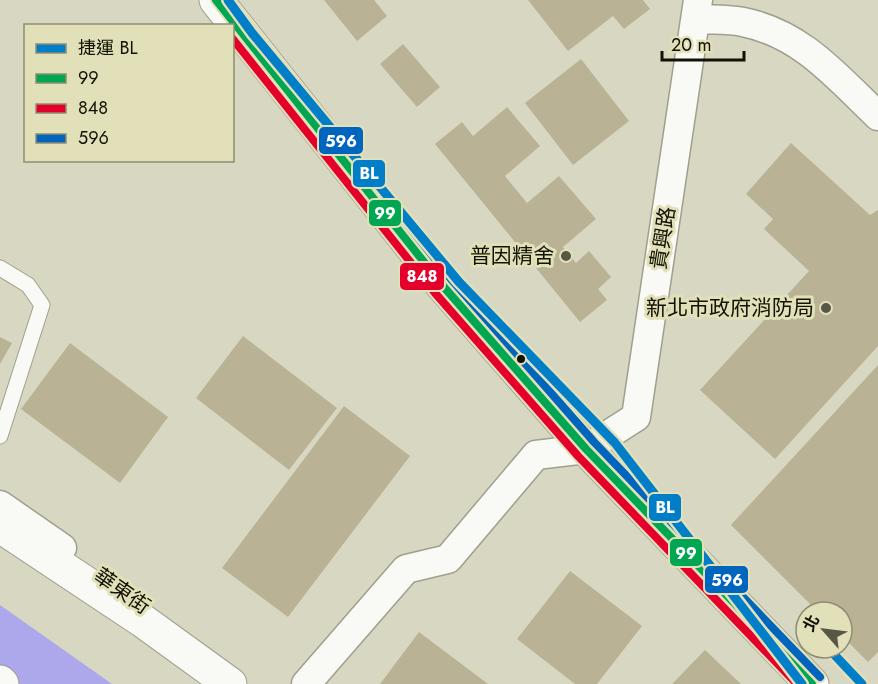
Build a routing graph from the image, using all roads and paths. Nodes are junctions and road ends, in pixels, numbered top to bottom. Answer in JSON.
{"nodes":[{"id":1,"x":216,"y":0,"type":"edge"},
{"id":2,"x":697,"y":10,"type":"edge"},
{"id":3,"x":878,"y":116,"type":"edge"},
{"id":4,"x":0,"y":268,"type":"edge"},
{"id":5,"x":0,"y":436,"type":"edge"},
{"id":6,"x":586,"y":449,"type":"junction"},
{"id":7,"x":0,"y":505,"type":"edge"},
{"id":8,"x":0,"y":526,"type":"edge"},
{"id":9,"x":230,"y":684,"type":"edge"},
{"id":10,"x":240,"y":684,"type":"edge"},
{"id":11,"x":306,"y":684,"type":"edge"},
{"id":12,"x":812,"y":684,"type":"edge"}],
"edges":[{"from":1,"to":6,"type":"street"},
{"from":2,"to":3,"type":"street"},
{"from":2,"to":6,"type":"street","name":"貴興路"},
{"from":4,"to":5,"type":"lane"},
{"from":6,"to":11,"type":"street"},
{"from":6,"to":12,"type":"street"},
{"from":7,"to":10,"type":"street","name":"華東街"},
{"from":8,"to":9,"type":"street","name":"華東街"}]}
